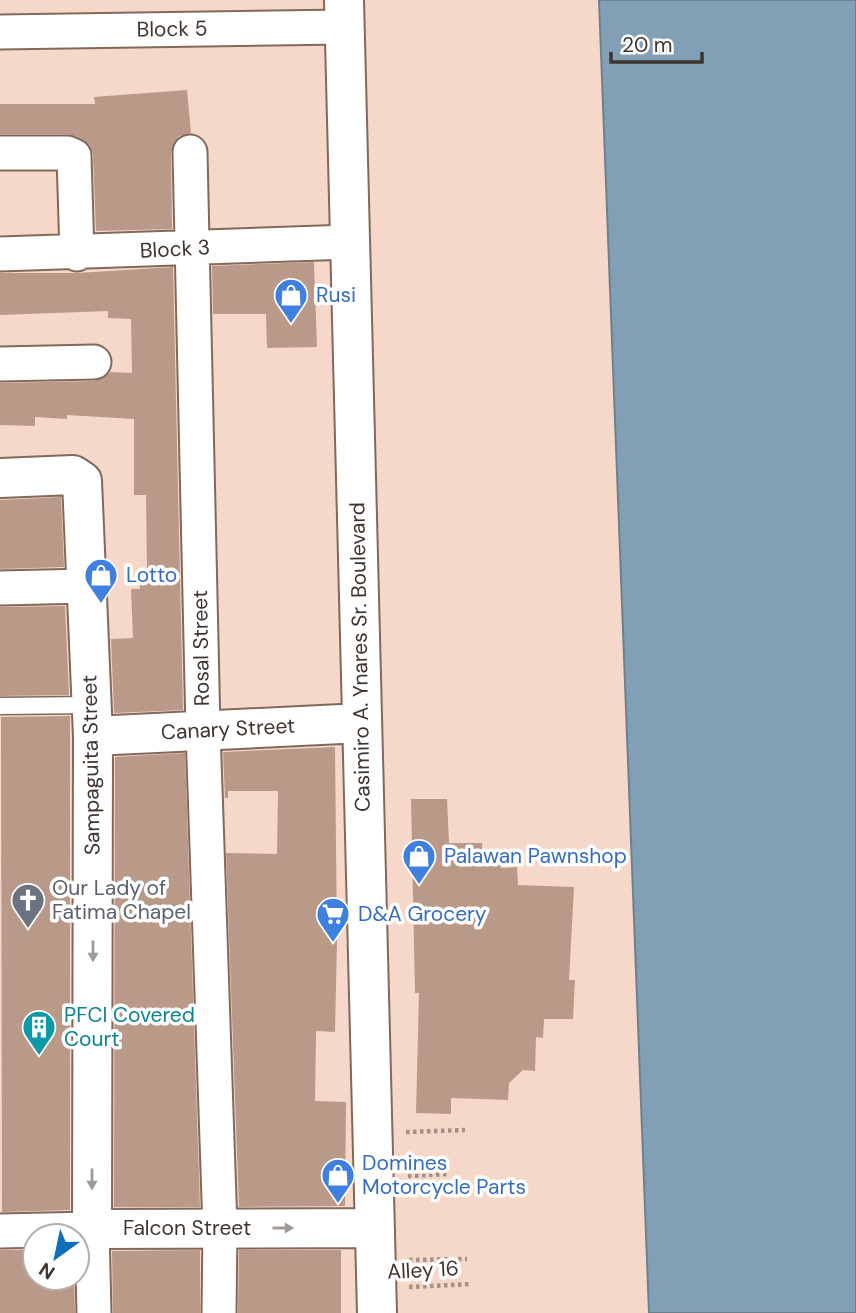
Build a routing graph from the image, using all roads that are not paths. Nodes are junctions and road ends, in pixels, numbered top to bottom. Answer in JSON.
{"nodes":[{"id":1,"x":344,"y":14,"type":"edge"},
{"id":2,"x":0,"y":32,"type":"edge"},
{"id":3,"x":190,"y":152,"type":"dead end"},
{"id":4,"x":0,"y":153,"type":"edge"},
{"id":5,"x":350,"y":242,"type":"junction"},
{"id":6,"x":192,"y":247,"type":"junction"},
{"id":7,"x":0,"y":254,"type":"edge"},
{"id":8,"x":77,"y":254,"type":"junction"},
{"id":9,"x":94,"y":362,"type":"dead end"},
{"id":10,"x":0,"y":364,"type":"edge"},
{"id":11,"x":0,"y":478,"type":"edge"},
{"id":12,"x":88,"y":586,"type":"junction"},
{"id":13,"x":0,"y":588,"type":"edge"},
{"id":14,"x":0,"y":706,"type":"edge"},
{"id":15,"x":92,"y":721,"type":"junction"},
{"id":16,"x":362,"y":723,"type":"junction"},
{"id":17,"x":203,"y":730,"type":"junction"},
{"id":18,"x":220,"y":1228,"type":"junction"},
{"id":19,"x":92,"y":1229,"type":"junction"},
{"id":20,"x":0,"y":1231,"type":"edge"},
{"id":21,"x":376,"y":1273,"type":"edge"},
{"id":22,"x":94,"y":1313,"type":"edge"},
{"id":23,"x":219,"y":1313,"type":"edge"}],
"edges":[{"from":1,"to":2,"type":"street","name":"Block 5"},
{"from":1,"to":5,"type":"street","name":"Casimiro A. Ynares Sr. Boulevard"},
{"from":3,"to":6,"type":"street","name":"Rosal Street"},
{"from":4,"to":8,"type":"street"},
{"from":5,"to":6,"type":"street","name":"Block 3"},
{"from":5,"to":16,"type":"street","name":"Casimiro A. Ynares Sr. Boulevard"},
{"from":6,"to":8,"type":"street","name":"Block 3"},
{"from":6,"to":17,"type":"street","name":"Rosal Street"},
{"from":7,"to":8,"type":"street","name":"Block 3"},
{"from":9,"to":10,"type":"street"},
{"from":11,"to":12,"type":"street","name":"Sampaguita Street"},
{"from":12,"to":13,"type":"street"},
{"from":12,"to":15,"type":"street","name":"Sampaguita Street"},
{"from":14,"to":15,"type":"lane"},
{"from":15,"to":17,"type":"street","name":"Canary Street"},
{"from":15,"to":19,"type":"street","name":"Sampaguita Street","one_way":true},
{"from":16,"to":17,"type":"street","name":"Canary Street"},
{"from":16,"to":21,"type":"street","name":"Casimiro A. Ynares Sr. Boulevard"},
{"from":17,"to":18,"type":"street","name":"Rosal Street"},
{"from":18,"to":19,"type":"street","name":"Falcon Street"},
{"from":18,"to":21,"type":"street","name":"Falcon Street","one_way":true},
{"from":18,"to":23,"type":"street","name":"Rosal Street"},
{"from":19,"to":20,"type":"street","name":"Falcon Street"},
{"from":19,"to":22,"type":"street","name":"Sampaguita Street"}]}
